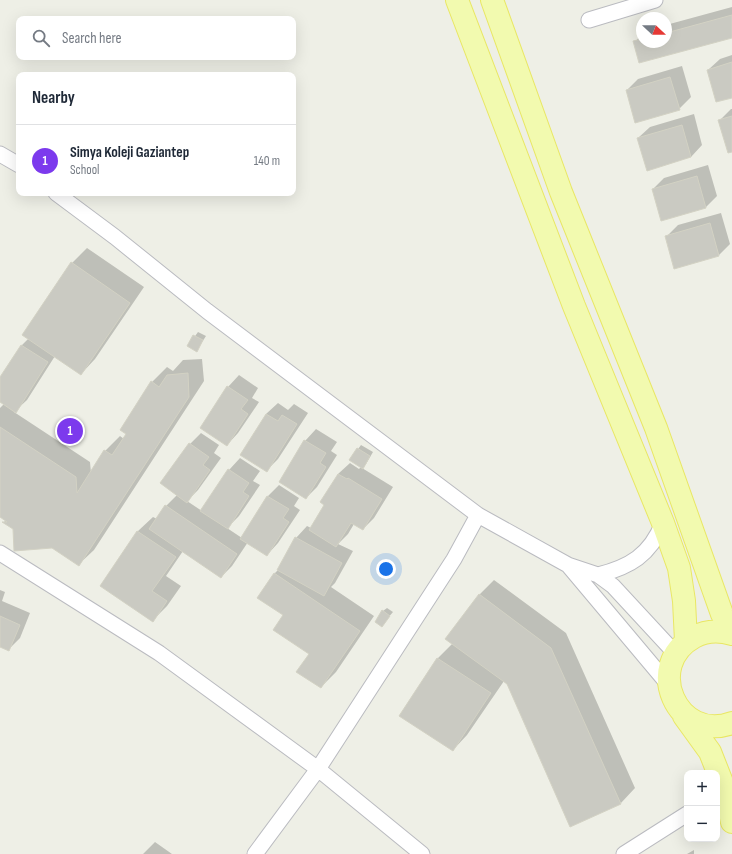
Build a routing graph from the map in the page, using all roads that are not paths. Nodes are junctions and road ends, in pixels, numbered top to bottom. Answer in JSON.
{"nodes":[{"id":1,"x":457,"y":0,"type":"edge"},
{"id":2,"x":492,"y":0,"type":"edge"},
{"id":3,"x":655,"y":0,"type":"edge"},
{"id":4,"x":589,"y":20,"type":"dead end"},
{"id":5,"x":0,"y":154,"type":"edge"},
{"id":6,"x":16,"y":163,"type":"edge"},
{"id":7,"x":60,"y":196,"type":"edge"},
{"id":8,"x":478,"y":515,"type":"junction"},
{"id":9,"x":663,"y":523,"type":"junction"},
{"id":10,"x":0,"y":553,"type":"edge"},
{"id":11,"x":568,"y":565,"type":"junction"},
{"id":12,"x":598,"y":575,"type":"junction"},
{"id":13,"x":732,"y":626,"type":"edge"},
{"id":14,"x":732,"y":634,"type":"edge"},
{"id":15,"x":681,"y":647,"type":"junction"},
{"id":16,"x":668,"y":684,"type":"junction"},
{"id":17,"x":681,"y":712,"type":"junction"},
{"id":18,"x":732,"y":723,"type":"edge"},
{"id":19,"x":318,"y":769,"type":"junction"},
{"id":20,"x":721,"y":793,"type":"edge"},
{"id":21,"x":684,"y":816,"type":"edge"},
{"id":22,"x":732,"y":822,"type":"edge"},
{"id":23,"x":255,"y":854,"type":"edge"},
{"id":24,"x":422,"y":854,"type":"edge"},
{"id":25,"x":624,"y":854,"type":"edge"}],
"edges":[{"from":1,"to":9,"type":"main road"},
{"from":2,"to":13,"type":"main road"},
{"from":3,"to":4,"type":"street"},
{"from":5,"to":6,"type":"street"},
{"from":7,"to":8,"type":"street"},
{"from":8,"to":11,"type":"street"},
{"from":8,"to":19,"type":"street"},
{"from":9,"to":12,"type":"street"},
{"from":9,"to":15,"type":"main road"},
{"from":10,"to":19,"type":"street"},
{"from":11,"to":12,"type":"street"},
{"from":11,"to":16,"type":"street"},
{"from":12,"to":15,"type":"street"},
{"from":14,"to":15,"type":"main road"},
{"from":15,"to":16,"type":"main road"},
{"from":16,"to":17,"type":"main road"},
{"from":17,"to":18,"type":"main road"},
{"from":17,"to":20,"type":"main road"},
{"from":19,"to":23,"type":"street"},
{"from":19,"to":24,"type":"street"},
{"from":20,"to":22,"type":"main road"},
{"from":21,"to":25,"type":"street"}]}
